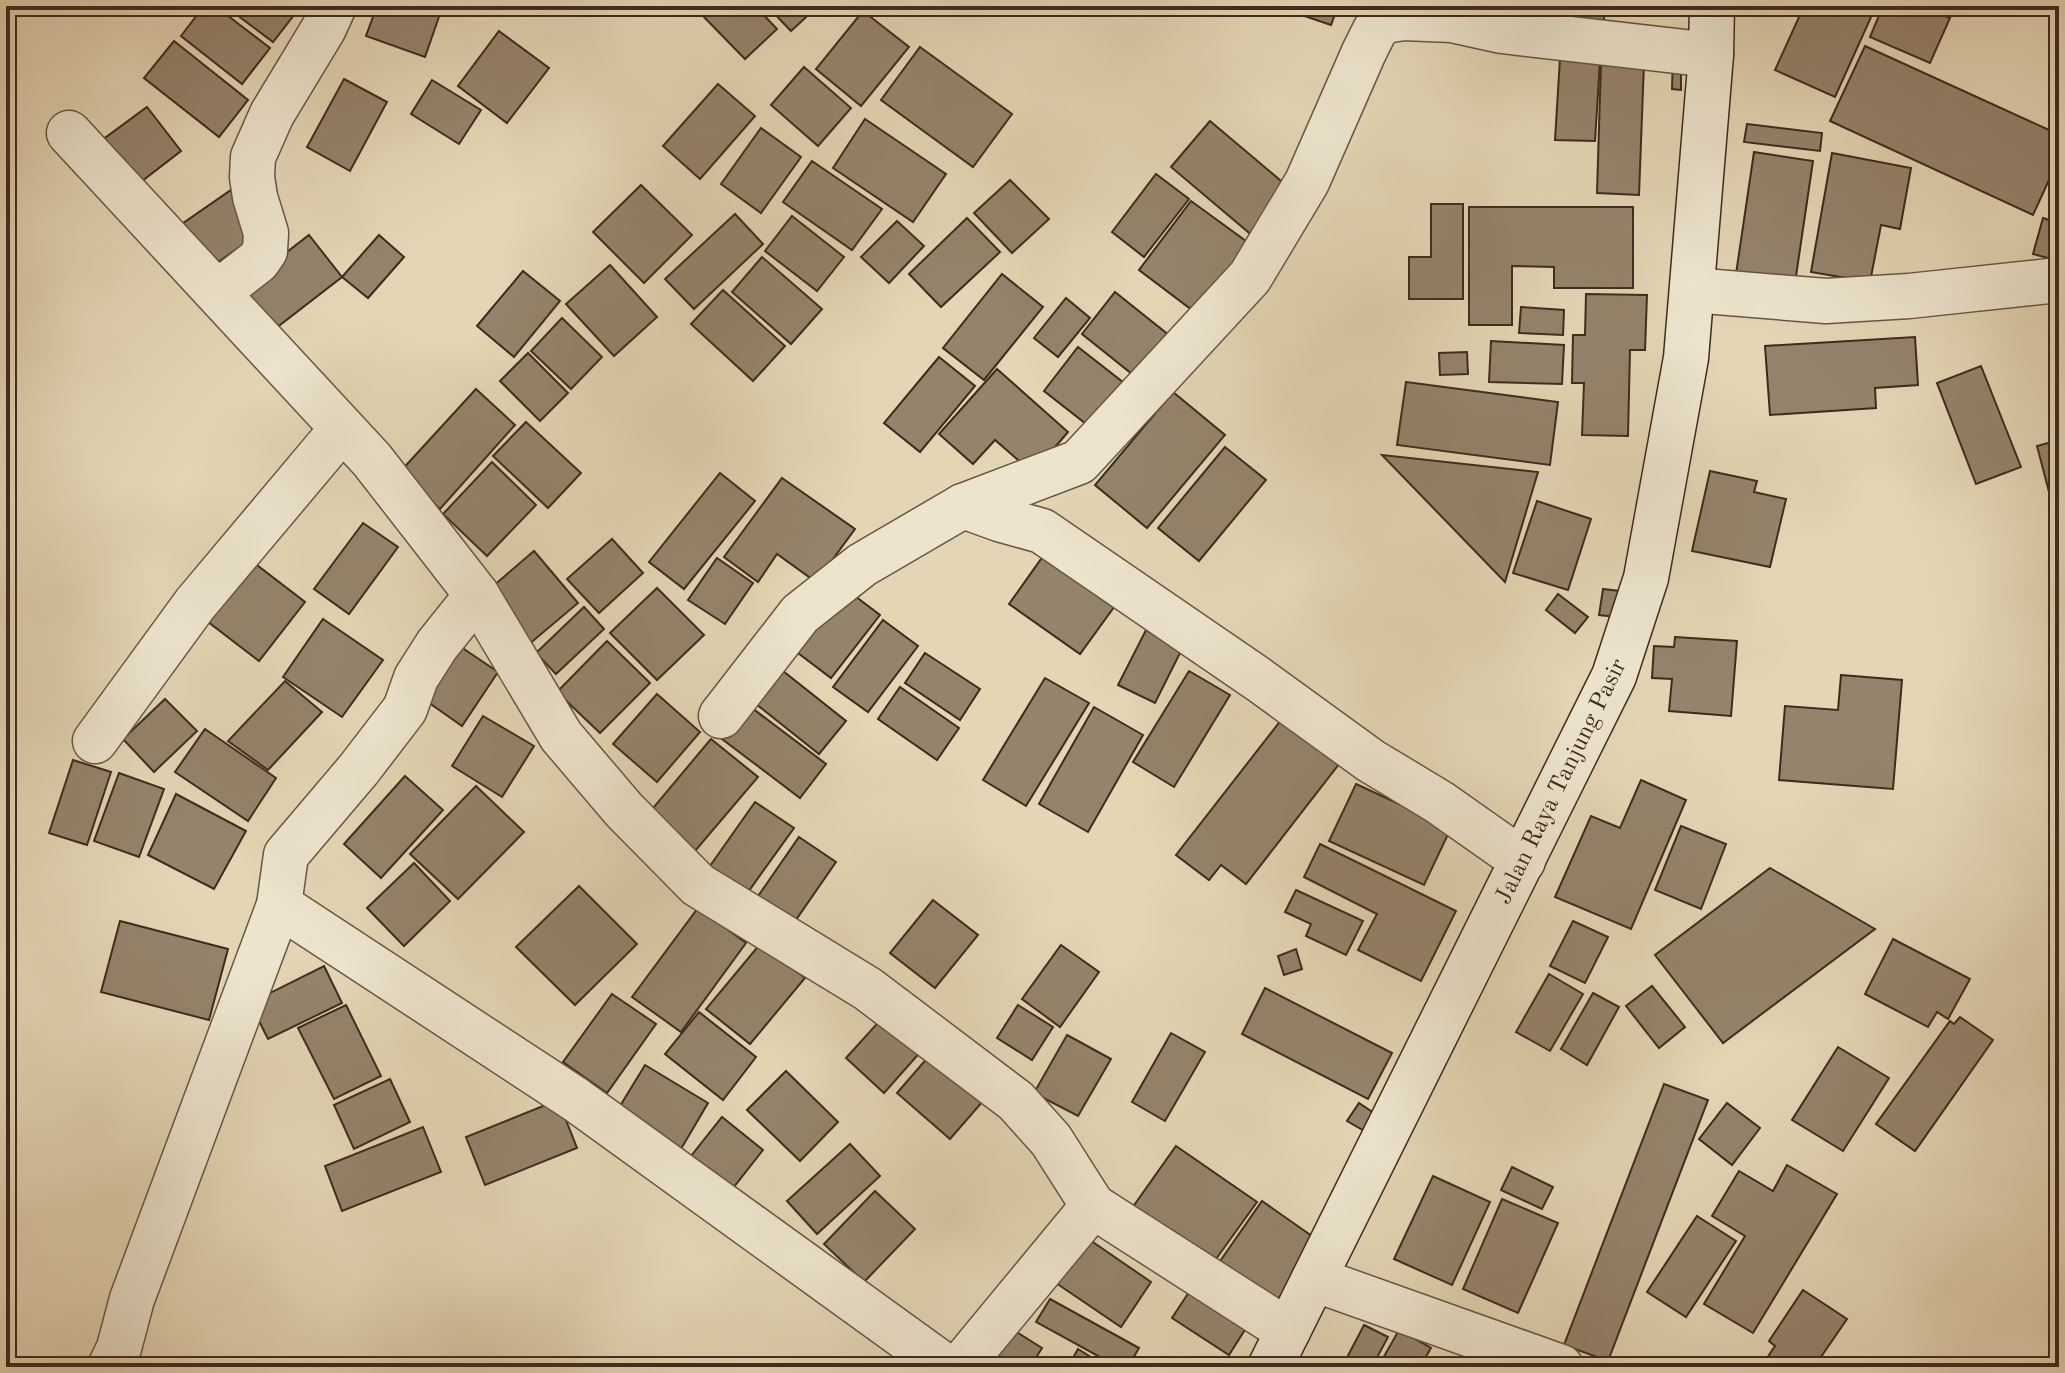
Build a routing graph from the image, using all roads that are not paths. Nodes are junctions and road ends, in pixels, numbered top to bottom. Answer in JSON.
{"nodes":[{"id":1,"x":334,"y":6,"type":"edge"},
{"id":2,"x":1712,"y":6,"type":"edge"},
{"id":3,"x":1502,"y":19,"type":"edge"},
{"id":4,"x":1711,"y":55,"type":"junction"},
{"id":5,"x":69,"y":133,"type":"dead end"},
{"id":6,"x":2059,"y":280,"type":"edge"},
{"id":7,"x":1692,"y":290,"type":"junction"},
{"id":8,"x":218,"y":292,"type":"junction"},
{"id":9,"x":342,"y":429,"type":"junction"},
{"id":10,"x":963,"y":506,"type":"junction"},
{"id":11,"x":477,"y":595,"type":"junction"},
{"id":12,"x":721,"y":716,"type":"dead end"},
{"id":13,"x":95,"y":741,"type":"dead end"},
{"id":14,"x":1523,"y":861,"type":"junction"},
{"id":15,"x":279,"y":905,"type":"junction"},
{"id":16,"x":1093,"y":1206,"type":"junction"},
{"id":17,"x":1314,"y":1279,"type":"junction"},
{"id":18,"x":1279,"y":1349,"type":"edge"},
{"id":19,"x":110,"y":1367,"type":"edge"},
{"id":20,"x":946,"y":1367,"type":"edge"},
{"id":21,"x":960,"y":1367,"type":"edge"},
{"id":22,"x":1561,"y":1367,"type":"edge"}],
"edges":[{"from":1,"to":8,"type":"street"},
{"from":2,"to":4,"type":"street","name":"Jalan Raya Tanjung Pasir"},
{"from":3,"to":4,"type":"street"},
{"from":3,"to":10,"type":"street"},
{"from":4,"to":7,"type":"street","name":"Jalan Raya Tanjung Pasir"},
{"from":5,"to":8,"type":"street"},
{"from":6,"to":7,"type":"street"},
{"from":7,"to":14,"type":"street","name":"Jalan Raya Tanjung Pasir"},
{"from":8,"to":9,"type":"street"},
{"from":9,"to":11,"type":"street"},
{"from":9,"to":13,"type":"street"},
{"from":10,"to":12,"type":"street"},
{"from":10,"to":14,"type":"street"},
{"from":11,"to":15,"type":"street"},
{"from":11,"to":16,"type":"street"},
{"from":14,"to":17,"type":"street","name":"Jalan Raya Tanjung Pasir"},
{"from":15,"to":19,"type":"street"},
{"from":15,"to":20,"type":"street"},
{"from":16,"to":18,"type":"street"},
{"from":16,"to":21,"type":"street"},
{"from":17,"to":18,"type":"street","name":"Jalan Raya Tanjung Pasir"},
{"from":17,"to":22,"type":"street"}]}
